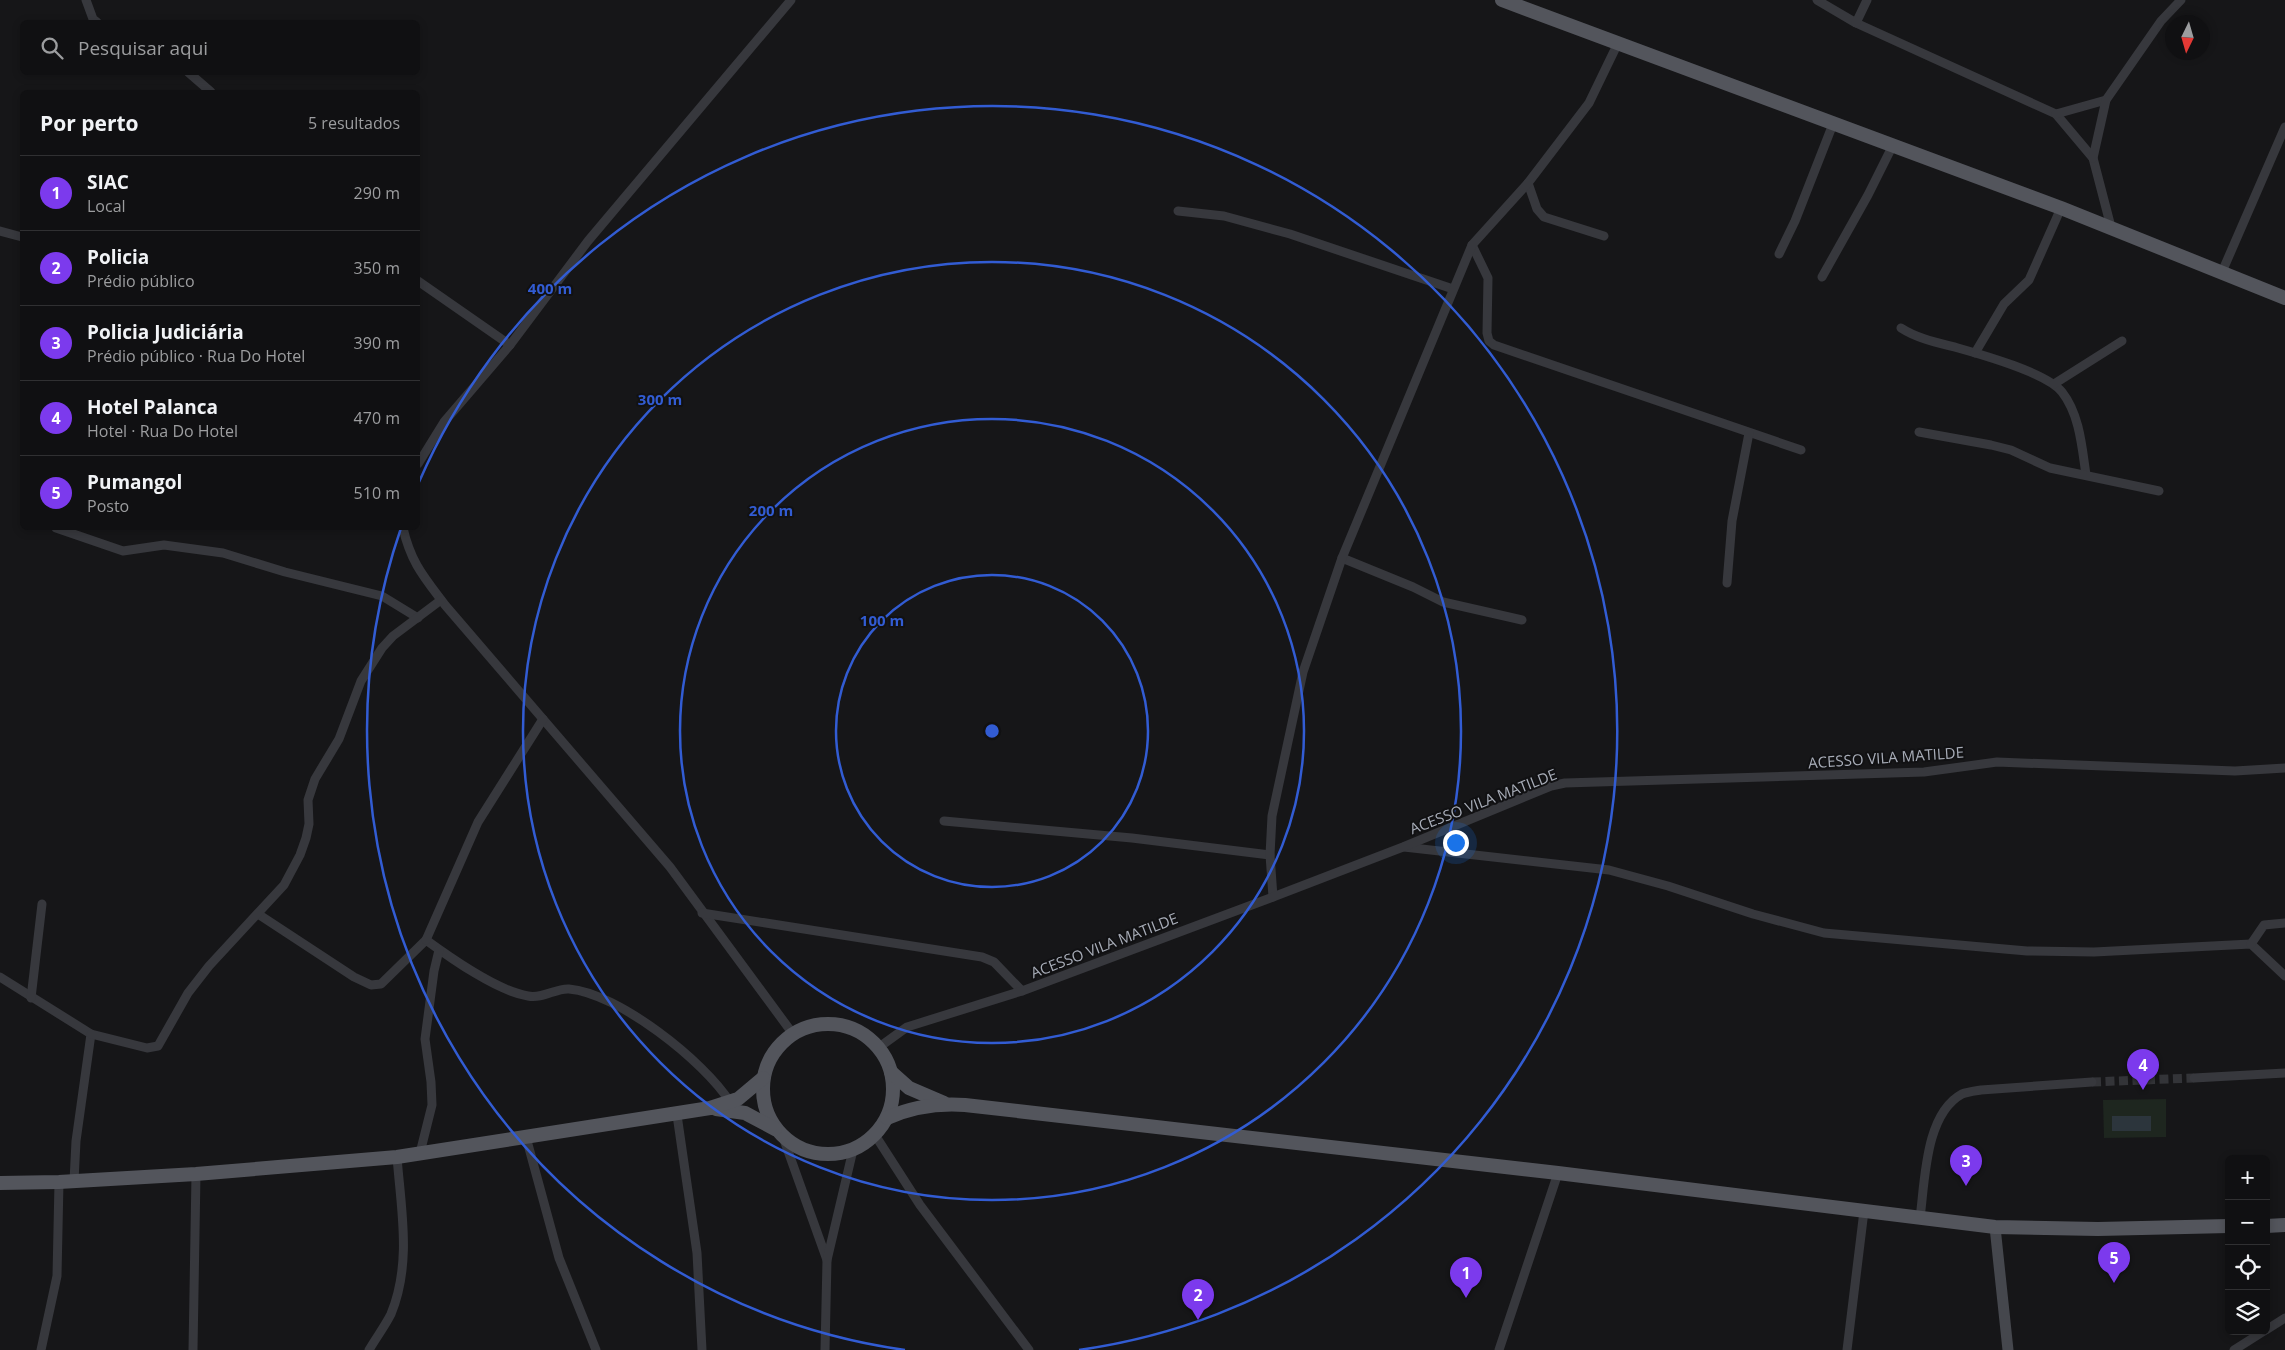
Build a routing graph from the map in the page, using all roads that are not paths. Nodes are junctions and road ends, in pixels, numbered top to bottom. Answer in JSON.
{"nodes":[{"id":1,"x":86,"y":0,"type":"edge"},
{"id":2,"x":791,"y":0,"type":"edge"},
{"id":3,"x":1502,"y":0,"type":"edge"},
{"id":4,"x":1817,"y":0,"type":"edge"},
{"id":5,"x":1867,"y":0,"type":"edge"},
{"id":6,"x":2181,"y":0,"type":"edge"},
{"id":7,"x":94,"y":20,"type":"edge"},
{"id":8,"x":1856,"y":23,"type":"junction"},
{"id":9,"x":1618,"y":43,"type":"junction"},
{"id":10,"x":191,"y":75,"type":"edge"},
{"id":11,"x":209,"y":90,"type":"edge"},
{"id":12,"x":2106,"y":100,"type":"junction"},
{"id":13,"x":2056,"y":114,"type":"junction"},
{"id":14,"x":1833,"y":124,"type":"junction"},
{"id":15,"x":2285,"y":127,"type":"edge"},
{"id":16,"x":1893,"y":145,"type":"junction"},
{"id":17,"x":2093,"y":158,"type":"junction"},
{"id":18,"x":1528,"y":182,"type":"junction"},
{"id":19,"x":2061,"y":208,"type":"junction"},
{"id":20,"x":1178,"y":211,"type":"dead end"},
{"id":21,"x":2111,"y":227,"type":"junction"},
{"id":22,"x":0,"y":231,"type":"edge"},
{"id":23,"x":20,"y":236,"type":"edge"},
{"id":24,"x":1604,"y":236,"type":"dead end"},
{"id":25,"x":1472,"y":245,"type":"junction"},
{"id":26,"x":1779,"y":254,"type":"dead end"},
{"id":27,"x":2222,"y":272,"type":"junction"},
{"id":28,"x":1822,"y":277,"type":"dead end"},
{"id":29,"x":420,"y":282,"type":"edge"},
{"id":30,"x":1453,"y":289,"type":"junction"},
{"id":31,"x":2285,"y":298,"type":"edge"},
{"id":32,"x":1901,"y":328,"type":"dead end"},
{"id":33,"x":2122,"y":341,"type":"dead end"},
{"id":34,"x":510,"y":345,"type":"junction"},
{"id":35,"x":1975,"y":353,"type":"junction"},
{"id":36,"x":2054,"y":384,"type":"junction"},
{"id":37,"x":1919,"y":432,"type":"dead end"},
{"id":38,"x":1749,"y":433,"type":"junction"},
{"id":39,"x":1801,"y":450,"type":"dead end"},
{"id":40,"x":420,"y":461,"type":"edge"},
{"id":41,"x":2086,"y":475,"type":"junction"},
{"id":42,"x":2159,"y":491,"type":"dead end"},
{"id":43,"x":62,"y":530,"type":"edge"},
{"id":44,"x":404,"y":530,"type":"edge"},
{"id":45,"x":1342,"y":558,"type":"junction"},
{"id":46,"x":1727,"y":583,"type":"dead end"},
{"id":47,"x":441,"y":600,"type":"junction"},
{"id":48,"x":418,"y":618,"type":"junction"},
{"id":49,"x":1522,"y":620,"type":"dead end"},
{"id":50,"x":542,"y":719,"type":"junction"},
{"id":51,"x":2285,"y":768,"type":"edge"},
{"id":52,"x":944,"y":820,"type":"dead end"},
{"id":53,"x":1403,"y":847,"type":"junction"},
{"id":54,"x":1270,"y":854,"type":"junction"},
{"id":55,"x":1273,"y":896,"type":"junction"},
{"id":56,"x":42,"y":904,"type":"dead end"},
{"id":57,"x":702,"y":913,"type":"junction"},
{"id":58,"x":258,"y":914,"type":"junction"},
{"id":59,"x":2285,"y":923,"type":"edge"},
{"id":60,"x":426,"y":940,"type":"junction"},
{"id":61,"x":2251,"y":944,"type":"junction"},
{"id":62,"x":439,"y":950,"type":"junction"},
{"id":63,"x":2285,"y":976,"type":"edge"},
{"id":64,"x":0,"y":977,"type":"edge"},
{"id":65,"x":1022,"y":991,"type":"junction"},
{"id":66,"x":31,"y":998,"type":"junction"},
{"id":67,"x":91,"y":1034,"type":"junction"},
{"id":68,"x":793,"y":1034,"type":"junction"},
{"id":69,"x":878,"y":1048,"type":"junction"},
{"id":70,"x":891,"y":1072,"type":"junction"},
{"id":71,"x":2285,"y":1073,"type":"edge"},
{"id":72,"x":763,"y":1078,"type":"junction"},
{"id":73,"x":2194,"y":1078,"type":"tunnel mouth"},
{"id":74,"x":2092,"y":1082,"type":"tunnel mouth"},
{"id":75,"x":730,"y":1102,"type":"junction"},
{"id":76,"x":945,"y":1103,"type":"junction"},
{"id":77,"x":710,"y":1108,"type":"junction"},
{"id":78,"x":677,"y":1115,"type":"junction"},
{"id":79,"x":887,"y":1118,"type":"junction"},
{"id":80,"x":780,"y":1134,"type":"junction"},
{"id":81,"x":875,"y":1135,"type":"junction"},
{"id":82,"x":526,"y":1136,"type":"junction"},
{"id":83,"x":853,"y":1150,"type":"junction"},
{"id":84,"x":420,"y":1153,"type":"junction"},
{"id":85,"x":397,"y":1157,"type":"junction"},
{"id":86,"x":196,"y":1174,"type":"junction"},
{"id":87,"x":1558,"y":1174,"type":"junction"},
{"id":88,"x":74,"y":1180,"type":"junction"},
{"id":89,"x":0,"y":1182,"type":"edge"},
{"id":90,"x":59,"y":1182,"type":"junction"},
{"id":91,"x":1864,"y":1211,"type":"junction"},
{"id":92,"x":1920,"y":1218,"type":"junction"},
{"id":93,"x":2285,"y":1225,"type":"edge"},
{"id":94,"x":2225,"y":1226,"type":"edge"},
{"id":95,"x":2270,"y":1226,"type":"edge"},
{"id":96,"x":1995,"y":1227,"type":"junction"},
{"id":97,"x":827,"y":1260,"type":"junction"},
{"id":98,"x":2285,"y":1318,"type":"edge"},
{"id":99,"x":2270,"y":1328,"type":"edge"},
{"id":100,"x":2258,"y":1335,"type":"edge"},
{"id":101,"x":41,"y":1350,"type":"edge"},
{"id":102,"x":194,"y":1350,"type":"edge"},
{"id":103,"x":369,"y":1350,"type":"edge"},
{"id":104,"x":596,"y":1350,"type":"edge"},
{"id":105,"x":702,"y":1350,"type":"edge"},
{"id":106,"x":826,"y":1350,"type":"edge"},
{"id":107,"x":1029,"y":1350,"type":"edge"},
{"id":108,"x":1499,"y":1350,"type":"edge"},
{"id":109,"x":1847,"y":1350,"type":"edge"},
{"id":110,"x":2008,"y":1350,"type":"edge"},
{"id":111,"x":2234,"y":1350,"type":"edge"}],
"edges":[{"from":1,"to":7,"type":"street"},
{"from":2,"to":34,"type":"street"},
{"from":3,"to":9,"type":"main road"},
{"from":4,"to":8,"type":"street"},
{"from":5,"to":8,"type":"street"},
{"from":6,"to":12,"type":"street"},
{"from":8,"to":13,"type":"street"},
{"from":9,"to":14,"type":"main road"},
{"from":9,"to":18,"type":"street"},
{"from":10,"to":11,"type":"street"},
{"from":12,"to":13,"type":"street"},
{"from":12,"to":17,"type":"street"},
{"from":13,"to":17,"type":"street"},
{"from":14,"to":16,"type":"main road"},
{"from":14,"to":26,"type":"street"},
{"from":15,"to":27,"type":"street"},
{"from":16,"to":19,"type":"main road"},
{"from":16,"to":28,"type":"street"},
{"from":17,"to":21,"type":"street"},
{"from":18,"to":24,"type":"street"},
{"from":18,"to":25,"type":"street"},
{"from":19,"to":21,"type":"main road"},
{"from":19,"to":35,"type":"street"},
{"from":20,"to":30,"type":"street"},
{"from":21,"to":27,"type":"main road"},
{"from":22,"to":23,"type":"street"},
{"from":25,"to":30,"type":"street"},
{"from":25,"to":38,"type":"street"},
{"from":27,"to":31,"type":"main road"},
{"from":29,"to":34,"type":"street"},
{"from":30,"to":45,"type":"street"},
{"from":32,"to":35,"type":"street"},
{"from":33,"to":36,"type":"street"},
{"from":34,"to":40,"type":"street"},
{"from":35,"to":36,"type":"street"},
{"from":36,"to":41,"type":"street"},
{"from":37,"to":41,"type":"street"},
{"from":38,"to":39,"type":"street"},
{"from":38,"to":46,"type":"street"},
{"from":41,"to":42,"type":"street"},
{"from":43,"to":48,"type":"street"},
{"from":44,"to":47,"type":"street"},
{"from":45,"to":49,"type":"street"},
{"from":45,"to":54,"type":"street"},
{"from":47,"to":48,"type":"street"},
{"from":47,"to":50,"type":"street"},
{"from":48,"to":58,"type":"street"},
{"from":50,"to":57,"type":"street"},
{"from":50,"to":60,"type":"street"},
{"from":51,"to":53,"type":"street","name":"ACESSO VILA MATILDE"},
{"from":52,"to":54,"type":"street"},
{"from":53,"to":55,"type":"street","name":"ACESSO VILA MATILDE"},
{"from":53,"to":61,"type":"street"},
{"from":54,"to":55,"type":"street"},
{"from":55,"to":65,"type":"street","name":"ACESSO VILA MATILDE"},
{"from":56,"to":66,"type":"street"},
{"from":57,"to":65,"type":"street"},
{"from":57,"to":68,"type":"street"},
{"from":58,"to":60,"type":"street"},
{"from":58,"to":67,"type":"street"},
{"from":59,"to":61,"type":"street"},
{"from":60,"to":62,"type":"street"},
{"from":61,"to":63,"type":"street"},
{"from":62,"to":75,"type":"street"},
{"from":62,"to":84,"type":"street"},
{"from":64,"to":66,"type":"street"},
{"from":65,"to":69,"type":"street","name":"ACESSO VILA MATILDE"},
{"from":66,"to":67,"type":"street"},
{"from":67,"to":88,"type":"street"},
{"from":68,"to":69,"type":"main road"},
{"from":68,"to":72,"type":"main road"},
{"from":69,"to":70,"type":"main road"},
{"from":70,"to":76,"type":"main road"},
{"from":70,"to":79,"type":"main road"},
{"from":71,"to":73,"type":"street"},
{"from":72,"to":75,"type":"main road"},
{"from":72,"to":80,"type":"main road"},
{"from":74,"to":92,"type":"street"},
{"from":75,"to":77,"type":"main road"},
{"from":76,"to":79,"type":"main road"},
{"from":76,"to":87,"type":"main road"},
{"from":77,"to":78,"type":"main road"},
{"from":77,"to":80,"type":"main road"},
{"from":78,"to":82,"type":"main road"},
{"from":78,"to":105,"type":"street"},
{"from":79,"to":81,"type":"main road"},
{"from":80,"to":83,"type":"main road"},
{"from":80,"to":97,"type":"street"},
{"from":81,"to":83,"type":"main road"},
{"from":81,"to":107,"type":"street"},
{"from":82,"to":84,"type":"main road"},
{"from":82,"to":104,"type":"street"},
{"from":83,"to":97,"type":"street"},
{"from":84,"to":85,"type":"main road"},
{"from":85,"to":86,"type":"main road"},
{"from":85,"to":103,"type":"street"},
{"from":86,"to":88,"type":"main road"},
{"from":86,"to":102,"type":"street"},
{"from":87,"to":91,"type":"main road"},
{"from":87,"to":108,"type":"street"},
{"from":88,"to":90,"type":"main road"},
{"from":89,"to":90,"type":"main road"},
{"from":90,"to":101,"type":"street"},
{"from":91,"to":92,"type":"main road"},
{"from":91,"to":109,"type":"street"},
{"from":92,"to":96,"type":"main road"},
{"from":93,"to":95,"type":"main road"},
{"from":94,"to":96,"type":"main road"},
{"from":96,"to":110,"type":"street"},
{"from":97,"to":106,"type":"street"},
{"from":98,"to":99,"type":"street"},
{"from":100,"to":111,"type":"street"}]}
